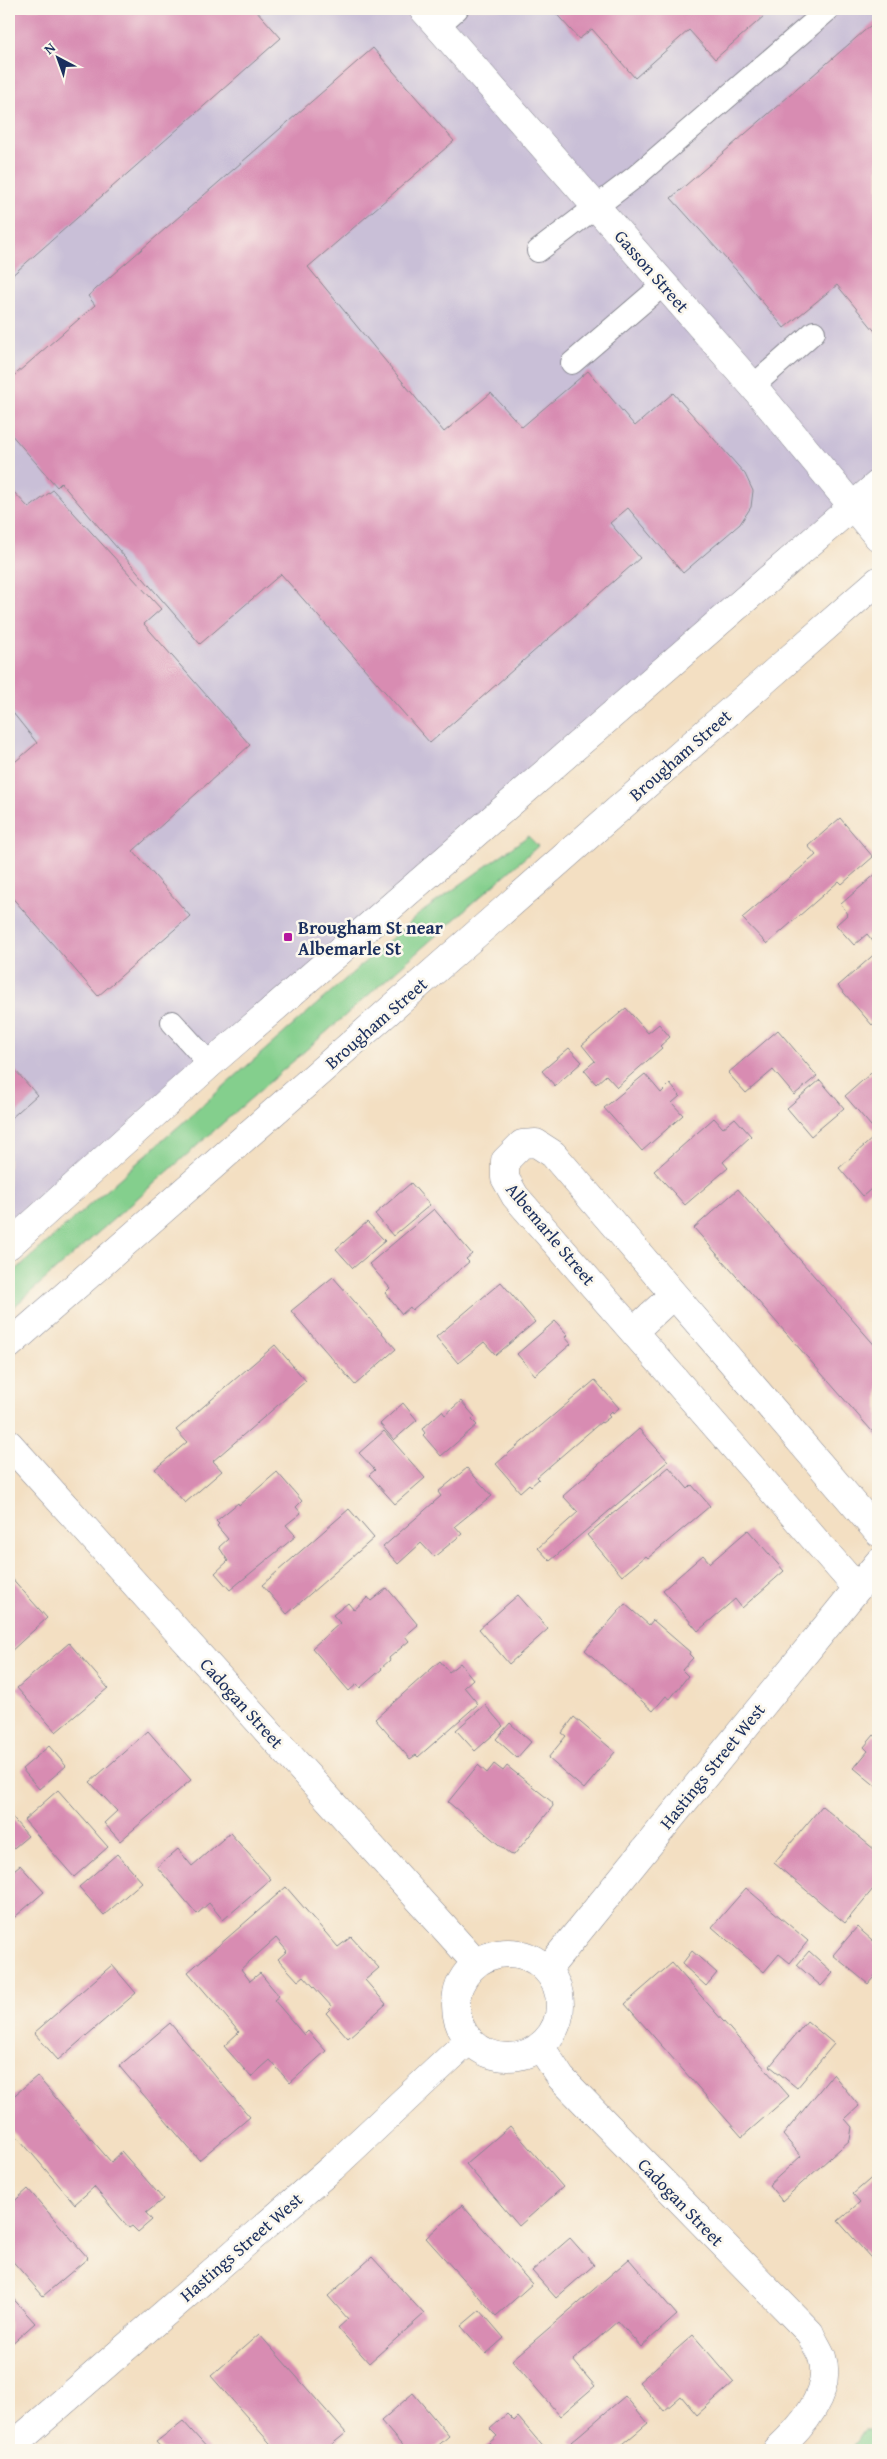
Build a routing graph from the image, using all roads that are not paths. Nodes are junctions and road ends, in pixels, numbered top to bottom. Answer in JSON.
{"nodes":[{"id":1,"x":829,"y":9,"type":"edge"},
{"id":2,"x":439,"y":14,"type":"edge"},
{"id":3,"x":597,"y":208,"type":"junction"},
{"id":4,"x":538,"y":251,"type":"dead end"},
{"id":5,"x":664,"y":284,"type":"junction"},
{"id":6,"x":814,"y":332,"type":"dead end"},
{"id":7,"x":572,"y":363,"type":"dead end"},
{"id":8,"x":753,"y":386,"type":"junction"},
{"id":9,"x":878,"y":484,"type":"edge"},
{"id":10,"x":853,"y":506,"type":"junction"},
{"id":11,"x":878,"y":537,"type":"edge"},
{"id":12,"x":878,"y":581,"type":"edge"},
{"id":13,"x":172,"y":1022,"type":"dead end"},
{"id":14,"x":210,"y":1064,"type":"junction"},
{"id":15,"x":9,"y":1245,"type":"edge"},
{"id":16,"x":673,"y":1295,"type":"junction"},
{"id":17,"x":634,"y":1331,"type":"junction"},
{"id":18,"x":9,"y":1345,"type":"edge"},
{"id":19,"x":9,"y":1444,"type":"edge"},
{"id":20,"x":878,"y":1532,"type":"edge"},
{"id":21,"x":878,"y":1563,"type":"edge"},
{"id":22,"x":857,"y":1588,"type":"junction"},
{"id":23,"x":476,"y":1963,"type":"junction"},
{"id":24,"x":547,"y":1970,"type":"junction"},
{"id":25,"x":469,"y":2040,"type":"junction"},
{"id":26,"x":540,"y":2046,"type":"junction"},
{"id":27,"x":9,"y":2449,"type":"edge"},
{"id":28,"x":777,"y":2450,"type":"edge"}],
"edges":[{"from":1,"to":3,"type":"lane"},
{"from":2,"to":3,"type":"main road","name":"Gasson Street"},
{"from":3,"to":4,"type":"lane"},
{"from":3,"to":5,"type":"main road","name":"Gasson Street"},
{"from":5,"to":7,"type":"lane"},
{"from":5,"to":8,"type":"main road","name":"Gasson Street"},
{"from":6,"to":8,"type":"lane"},
{"from":8,"to":10,"type":"main road","name":"Gasson Street"},
{"from":9,"to":10,"type":"main road"},
{"from":10,"to":11,"type":"main road","name":"Gasson Street"},
{"from":10,"to":14,"type":"main road"},
{"from":12,"to":18,"type":"main road","name":"Brougham Street"},
{"from":13,"to":14,"type":"lane"},
{"from":14,"to":15,"type":"main road"},
{"from":16,"to":17,"type":"main road"},
{"from":16,"to":17,"type":"main road","name":"Albemarle Street"},
{"from":16,"to":20,"type":"main road","name":"Albemarle Street"},
{"from":17,"to":22,"type":"main road","name":"Albemarle Street"},
{"from":19,"to":23,"type":"main road","name":"Cadogan Street"},
{"from":21,"to":22,"type":"main road","name":"Hastings Street West"},
{"from":22,"to":24,"type":"main road","name":"Hastings Street West"},
{"from":23,"to":24,"type":"main road"},
{"from":23,"to":25,"type":"main road"},
{"from":24,"to":26,"type":"main road"},
{"from":25,"to":26,"type":"main road"},
{"from":25,"to":27,"type":"main road","name":"Hastings Street West"},
{"from":26,"to":28,"type":"main road","name":"Cadogan Street"}]}
